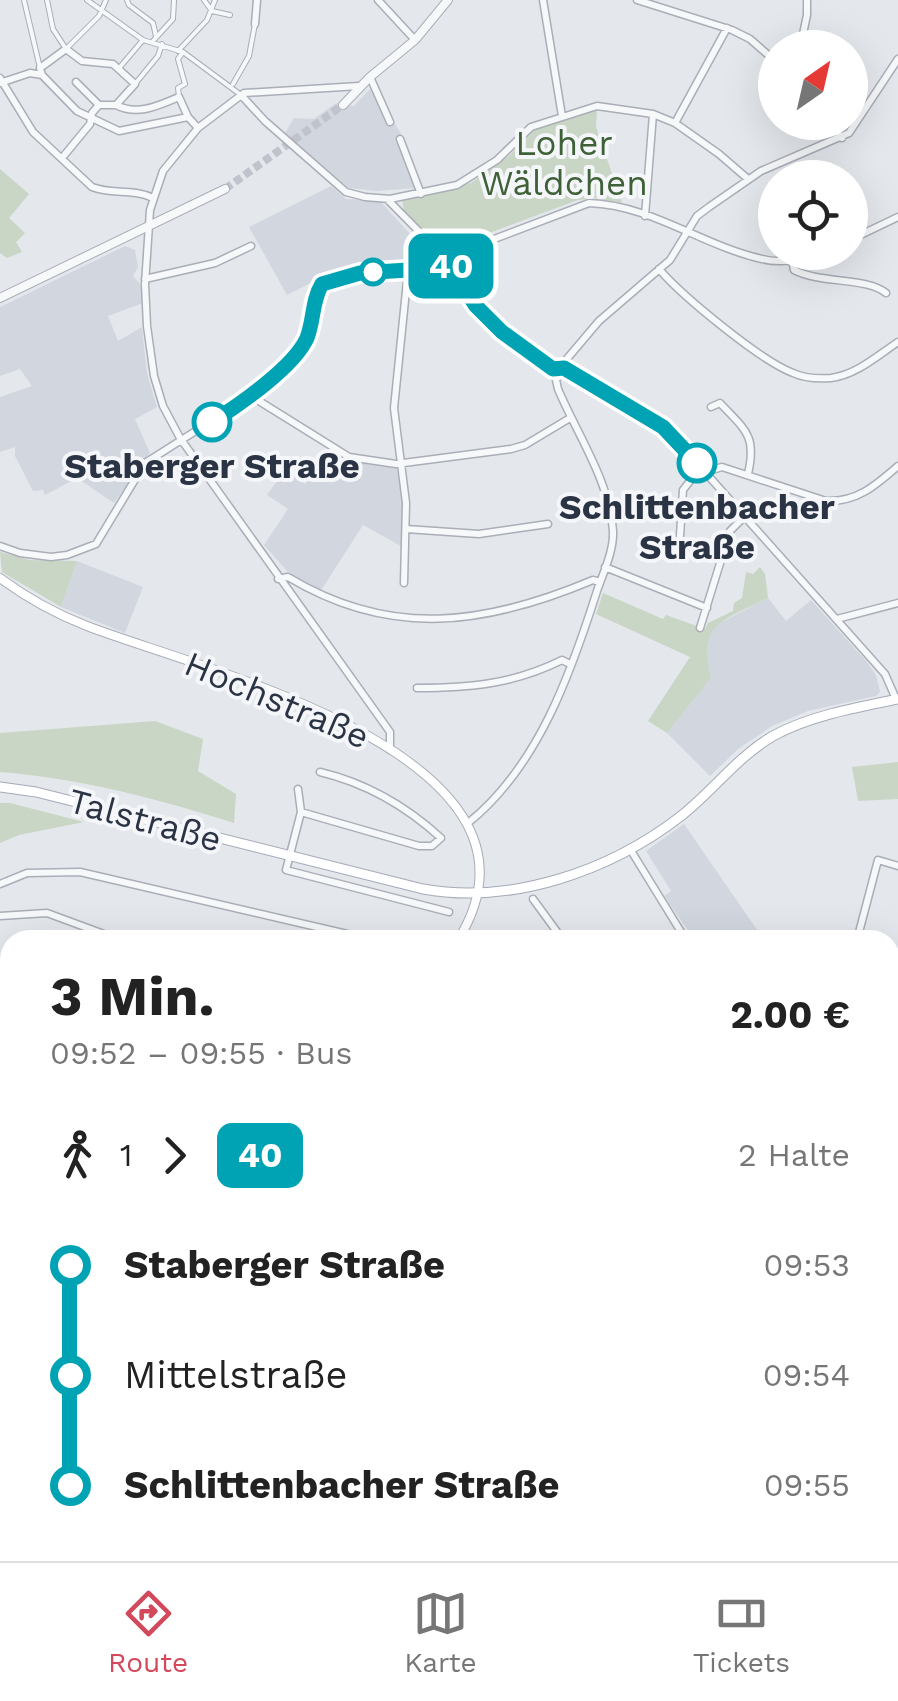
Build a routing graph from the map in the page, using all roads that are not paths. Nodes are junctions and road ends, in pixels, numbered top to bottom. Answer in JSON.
{"nodes":[{"id":1,"x":24,"y":0,"type":"edge"},
{"id":2,"x":47,"y":0,"type":"edge"},
{"id":3,"x":87,"y":0,"type":"edge"},
{"id":4,"x":106,"y":0,"type":"edge"},
{"id":5,"x":127,"y":0,"type":"edge"},
{"id":6,"x":174,"y":0,"type":"edge"},
{"id":7,"x":204,"y":0,"type":"edge"},
{"id":8,"x":214,"y":0,"type":"edge"},
{"id":9,"x":257,"y":0,"type":"edge"},
{"id":10,"x":378,"y":0,"type":"edge"},
{"id":11,"x":448,"y":0,"type":"edge"},
{"id":12,"x":543,"y":0,"type":"edge"},
{"id":13,"x":636,"y":0,"type":"edge"},
{"id":14,"x":806,"y":0,"type":"edge"},
{"id":15,"x":102,"y":8,"type":"junction"},
{"id":16,"x":212,"y":11,"type":"junction"},
{"id":17,"x":230,"y":15,"type":"dead end"},
{"id":18,"x":254,"y":24,"type":"joint"},
{"id":19,"x":727,"y":28,"type":"junction"},
{"id":20,"x":804,"y":30,"type":"edge"},
{"id":21,"x":155,"y":39,"type":"junction"},
{"id":22,"x":142,"y":40,"type":"junction"},
{"id":23,"x":416,"y":40,"type":"junction"},
{"id":24,"x":162,"y":44,"type":"junction"},
{"id":25,"x":758,"y":46,"type":"edge"},
{"id":26,"x":66,"y":49,"type":"junction"},
{"id":27,"x":180,"y":49,"type":"junction"},
{"id":28,"x":898,"y":59,"type":"edge"},
{"id":29,"x":118,"y":68,"type":"junction"},
{"id":30,"x":44,"y":74,"type":"junction"},
{"id":31,"x":370,"y":77,"type":"junction"},
{"id":32,"x":2,"y":81,"type":"edge"},
{"id":33,"x":76,"y":82,"type":"dead end"},
{"id":34,"x":135,"y":84,"type":"junction"},
{"id":35,"x":232,"y":86,"type":"junction"},
{"id":36,"x":361,"y":86,"type":"junction"},
{"id":37,"x":241,"y":95,"type":"junction"},
{"id":38,"x":178,"y":97,"type":"junction"},
{"id":39,"x":99,"y":104,"type":"junction"},
{"id":40,"x":116,"y":106,"type":"junction"},
{"id":41,"x":343,"y":106,"type":"tunnel mouth"},
{"id":42,"x":868,"y":107,"type":"edge"},
{"id":43,"x":653,"y":114,"type":"junction"},
{"id":44,"x":562,"y":116,"type":"junction"},
{"id":45,"x":188,"y":117,"type":"junction"},
{"id":46,"x":90,"y":120,"type":"junction"},
{"id":47,"x":390,"y":122,"type":"dead end"},
{"id":48,"x":676,"y":123,"type":"junction"},
{"id":49,"x":198,"y":128,"type":"junction"},
{"id":50,"x":400,"y":139,"type":"dead end"},
{"id":51,"x":837,"y":140,"type":"edge"},
{"id":52,"x":62,"y":158,"type":"junction"},
{"id":53,"x":748,"y":180,"type":"junction"},
{"id":54,"x":225,"y":189,"type":"tunnel mouth"},
{"id":55,"x":421,"y":194,"type":"junction"},
{"id":56,"x":153,"y":198,"type":"junction"},
{"id":57,"x":386,"y":198,"type":"junction"},
{"id":58,"x":645,"y":216,"type":"junction"},
{"id":59,"x":898,"y":217,"type":"edge"},
{"id":60,"x":149,"y":226,"type":"junction"},
{"id":61,"x":688,"y":229,"type":"junction"},
{"id":62,"x":868,"y":231,"type":"edge"},
{"id":63,"x":251,"y":246,"type":"dead end"},
{"id":64,"x":443,"y":256,"type":"junction"},
{"id":65,"x":758,"y":258,"type":"edge"},
{"id":66,"x":659,"y":269,"type":"junction"},
{"id":67,"x":408,"y":270,"type":"junction"},
{"id":68,"x":794,"y":270,"type":"edge"},
{"id":69,"x":146,"y":279,"type":"junction"},
{"id":70,"x":886,"y":293,"type":"dead end"},
{"id":71,"x":0,"y":298,"type":"edge"},
{"id":72,"x":898,"y":342,"type":"edge"},
{"id":73,"x":560,"y":369,"type":"junction"},
{"id":74,"x":251,"y":396,"type":"junction"},
{"id":75,"x":711,"y":406,"type":"dead end"},
{"id":76,"x":570,"y":418,"type":"junction"},
{"id":77,"x":180,"y":438,"type":"junction"},
{"id":78,"x":401,"y":464,"type":"junction"},
{"id":79,"x":898,"y":466,"type":"edge"},
{"id":80,"x":703,"y":470,"type":"junction"},
{"id":81,"x":748,"y":474,"type":"junction"},
{"id":82,"x":744,"y":517,"type":"junction"},
{"id":83,"x":548,"y":524,"type":"dead end"},
{"id":84,"x":406,"y":529,"type":"junction"},
{"id":85,"x":680,"y":536,"type":"dead end"},
{"id":86,"x":0,"y":546,"type":"edge"},
{"id":87,"x":605,"y":567,"type":"junction"},
{"id":88,"x":0,"y":578,"type":"edge"},
{"id":89,"x":278,"y":578,"type":"junction"},
{"id":90,"x":600,"y":582,"type":"junction"},
{"id":91,"x":404,"y":583,"type":"dead end"},
{"id":92,"x":898,"y":603,"type":"edge"},
{"id":93,"x":707,"y":608,"type":"junction"},
{"id":94,"x":837,"y":619,"type":"junction"},
{"id":95,"x":700,"y":628,"type":"dead end"},
{"id":96,"x":570,"y":664,"type":"junction"},
{"id":97,"x":416,"y":688,"type":"dead end"},
{"id":98,"x":897,"y":699,"type":"edge"},
{"id":99,"x":390,"y":750,"type":"junction"},
{"id":100,"x":320,"y":772,"type":"dead end"},
{"id":101,"x":0,"y":787,"type":"edge"},
{"id":102,"x":298,"y":789,"type":"dead end"},
{"id":103,"x":301,"y":812,"type":"junction"},
{"id":104,"x":468,"y":822,"type":"junction"},
{"id":105,"x":630,"y":849,"type":"junction"},
{"id":106,"x":288,"y":857,"type":"junction"},
{"id":107,"x":898,"y":866,"type":"edge"},
{"id":108,"x":0,"y":884,"type":"edge"},
{"id":109,"x":478,"y":894,"type":"junction"},
{"id":110,"x":534,"y":899,"type":"dead end"},
{"id":111,"x":449,"y":912,"type":"dead end"},
{"id":112,"x":0,"y":916,"type":"edge"},
{"id":113,"x":92,"y":930,"type":"edge"},
{"id":114,"x":330,"y":930,"type":"edge"},
{"id":115,"x":462,"y":930,"type":"edge"},
{"id":116,"x":556,"y":930,"type":"edge"},
{"id":117,"x":680,"y":930,"type":"edge"},
{"id":118,"x":860,"y":930,"type":"edge"}],
"edges":[{"from":1,"to":30,"type":"street"},
{"from":2,"to":26,"type":"street"},
{"from":3,"to":15,"type":"street"},
{"from":4,"to":15,"type":"street"},
{"from":5,"to":21,"type":"street"},
{"from":6,"to":21,"type":"street"},
{"from":7,"to":16,"type":"street"},
{"from":8,"to":16,"type":"street"},
{"from":9,"to":18,"type":"street"},
{"from":10,"to":23,"type":"street"},
{"from":11,"to":23,"type":"street"},
{"from":12,"to":44,"type":"street"},
{"from":13,"to":19,"type":"street"},
{"from":14,"to":20,"type":"street"},
{"from":15,"to":22,"type":"street"},
{"from":15,"to":26,"type":"street"},
{"from":16,"to":17,"type":"street"},
{"from":16,"to":27,"type":"street"},
{"from":18,"to":35,"type":"street"},
{"from":19,"to":25,"type":"street"},
{"from":19,"to":48,"type":"street"},
{"from":21,"to":22,"type":"street"},
{"from":21,"to":24,"type":"street"},
{"from":22,"to":29,"type":"street"},
{"from":23,"to":31,"type":"street"},
{"from":24,"to":27,"type":"street"},
{"from":24,"to":34,"type":"street"},
{"from":26,"to":29,"type":"street"},
{"from":26,"to":30,"type":"street"},
{"from":27,"to":35,"type":"street"},
{"from":27,"to":38,"type":"street"},
{"from":28,"to":42,"type":"street"},
{"from":29,"to":34,"type":"street"},
{"from":30,"to":32,"type":"street"},
{"from":30,"to":46,"type":"street"},
{"from":31,"to":36,"type":"street"},
{"from":31,"to":47,"type":"street"},
{"from":32,"to":52,"type":"street"},
{"from":33,"to":39,"type":"street"},
{"from":34,"to":40,"type":"street"},
{"from":35,"to":37,"type":"street"},
{"from":36,"to":37,"type":"street"},
{"from":36,"to":41,"type":"street"},
{"from":37,"to":49,"type":"street"},
{"from":37,"to":57,"type":"street"},
{"from":38,"to":40,"type":"street"},
{"from":38,"to":45,"type":"street"},
{"from":39,"to":40,"type":"street"},
{"from":39,"to":46,"type":"street"},
{"from":43,"to":44,"type":"street"},
{"from":43,"to":48,"type":"street"},
{"from":43,"to":58,"type":"street"},
{"from":44,"to":55,"type":"street"},
{"from":45,"to":46,"type":"street"},
{"from":45,"to":49,"type":"street"},
{"from":46,"to":52,"type":"street"},
{"from":48,"to":53,"type":"street"},
{"from":49,"to":56,"type":"street"},
{"from":50,"to":55,"type":"street"},
{"from":51,"to":53,"type":"street"},
{"from":52,"to":56,"type":"street"},
{"from":53,"to":61,"type":"street"},
{"from":54,"to":60,"type":"street"},
{"from":55,"to":57,"type":"street"},
{"from":56,"to":60,"type":"street"},
{"from":57,"to":64,"type":"street"},
{"from":58,"to":61,"type":"street"},
{"from":58,"to":64,"type":"street"},
{"from":59,"to":62,"type":"street"},
{"from":60,"to":69,"type":"street"},
{"from":60,"to":71,"type":"street"},
{"from":61,"to":65,"type":"street"},
{"from":61,"to":66,"type":"street"},
{"from":63,"to":69,"type":"street"},
{"from":64,"to":67,"type":"street"},
{"from":64,"to":73,"type":"street"},
{"from":66,"to":72,"type":"street"},
{"from":66,"to":73,"type":"street"},
{"from":67,"to":74,"type":"street"},
{"from":67,"to":78,"type":"street"},
{"from":68,"to":70,"type":"street"},
{"from":69,"to":77,"type":"street"},
{"from":73,"to":76,"type":"street"},
{"from":73,"to":80,"type":"street"},
{"from":74,"to":77,"type":"street"},
{"from":74,"to":78,"type":"street"},
{"from":75,"to":81,"type":"street"},
{"from":76,"to":78,"type":"street"},
{"from":76,"to":87,"type":"street"},
{"from":77,"to":86,"type":"street"},
{"from":77,"to":89,"type":"street"},
{"from":78,"to":84,"type":"street"},
{"from":79,"to":81,"type":"street"},
{"from":80,"to":81,"type":"street"},
{"from":80,"to":82,"type":"street"},
{"from":80,"to":85,"type":"street"},
{"from":82,"to":93,"type":"street"},
{"from":82,"to":94,"type":"street"},
{"from":83,"to":84,"type":"street"},
{"from":84,"to":91,"type":"street"},
{"from":87,"to":90,"type":"street"},
{"from":87,"to":93,"type":"street"},
{"from":88,"to":99,"type":"main road","name":"Hochstraße"},
{"from":89,"to":90,"type":"street"},
{"from":89,"to":99,"type":"street"},
{"from":90,"to":96,"type":"street"},
{"from":92,"to":94,"type":"street"},
{"from":93,"to":95,"type":"street"},
{"from":94,"to":98,"type":"street"},
{"from":96,"to":97,"type":"street"},
{"from":96,"to":104,"type":"street"},
{"from":98,"to":105,"type":"main road","name":"Talstraße"},
{"from":99,"to":104,"type":"main road","name":"Hochstraße"},
{"from":100,"to":103,"type":"street"},
{"from":101,"to":106,"type":"main road","name":"Talstraße"},
{"from":102,"to":103,"type":"street"},
{"from":103,"to":106,"type":"street"},
{"from":104,"to":109,"type":"main road","name":"Hochstraße"},
{"from":105,"to":109,"type":"main road","name":"Talstraße"},
{"from":105,"to":117,"type":"street"},
{"from":106,"to":109,"type":"main road","name":"Talstraße"},
{"from":106,"to":111,"type":"street","name":"Talstraße"},
{"from":107,"to":118,"type":"street"},
{"from":108,"to":114,"type":"street"},
{"from":109,"to":115,"type":"main road"},
{"from":110,"to":116,"type":"street"},
{"from":112,"to":113,"type":"street"}]}
